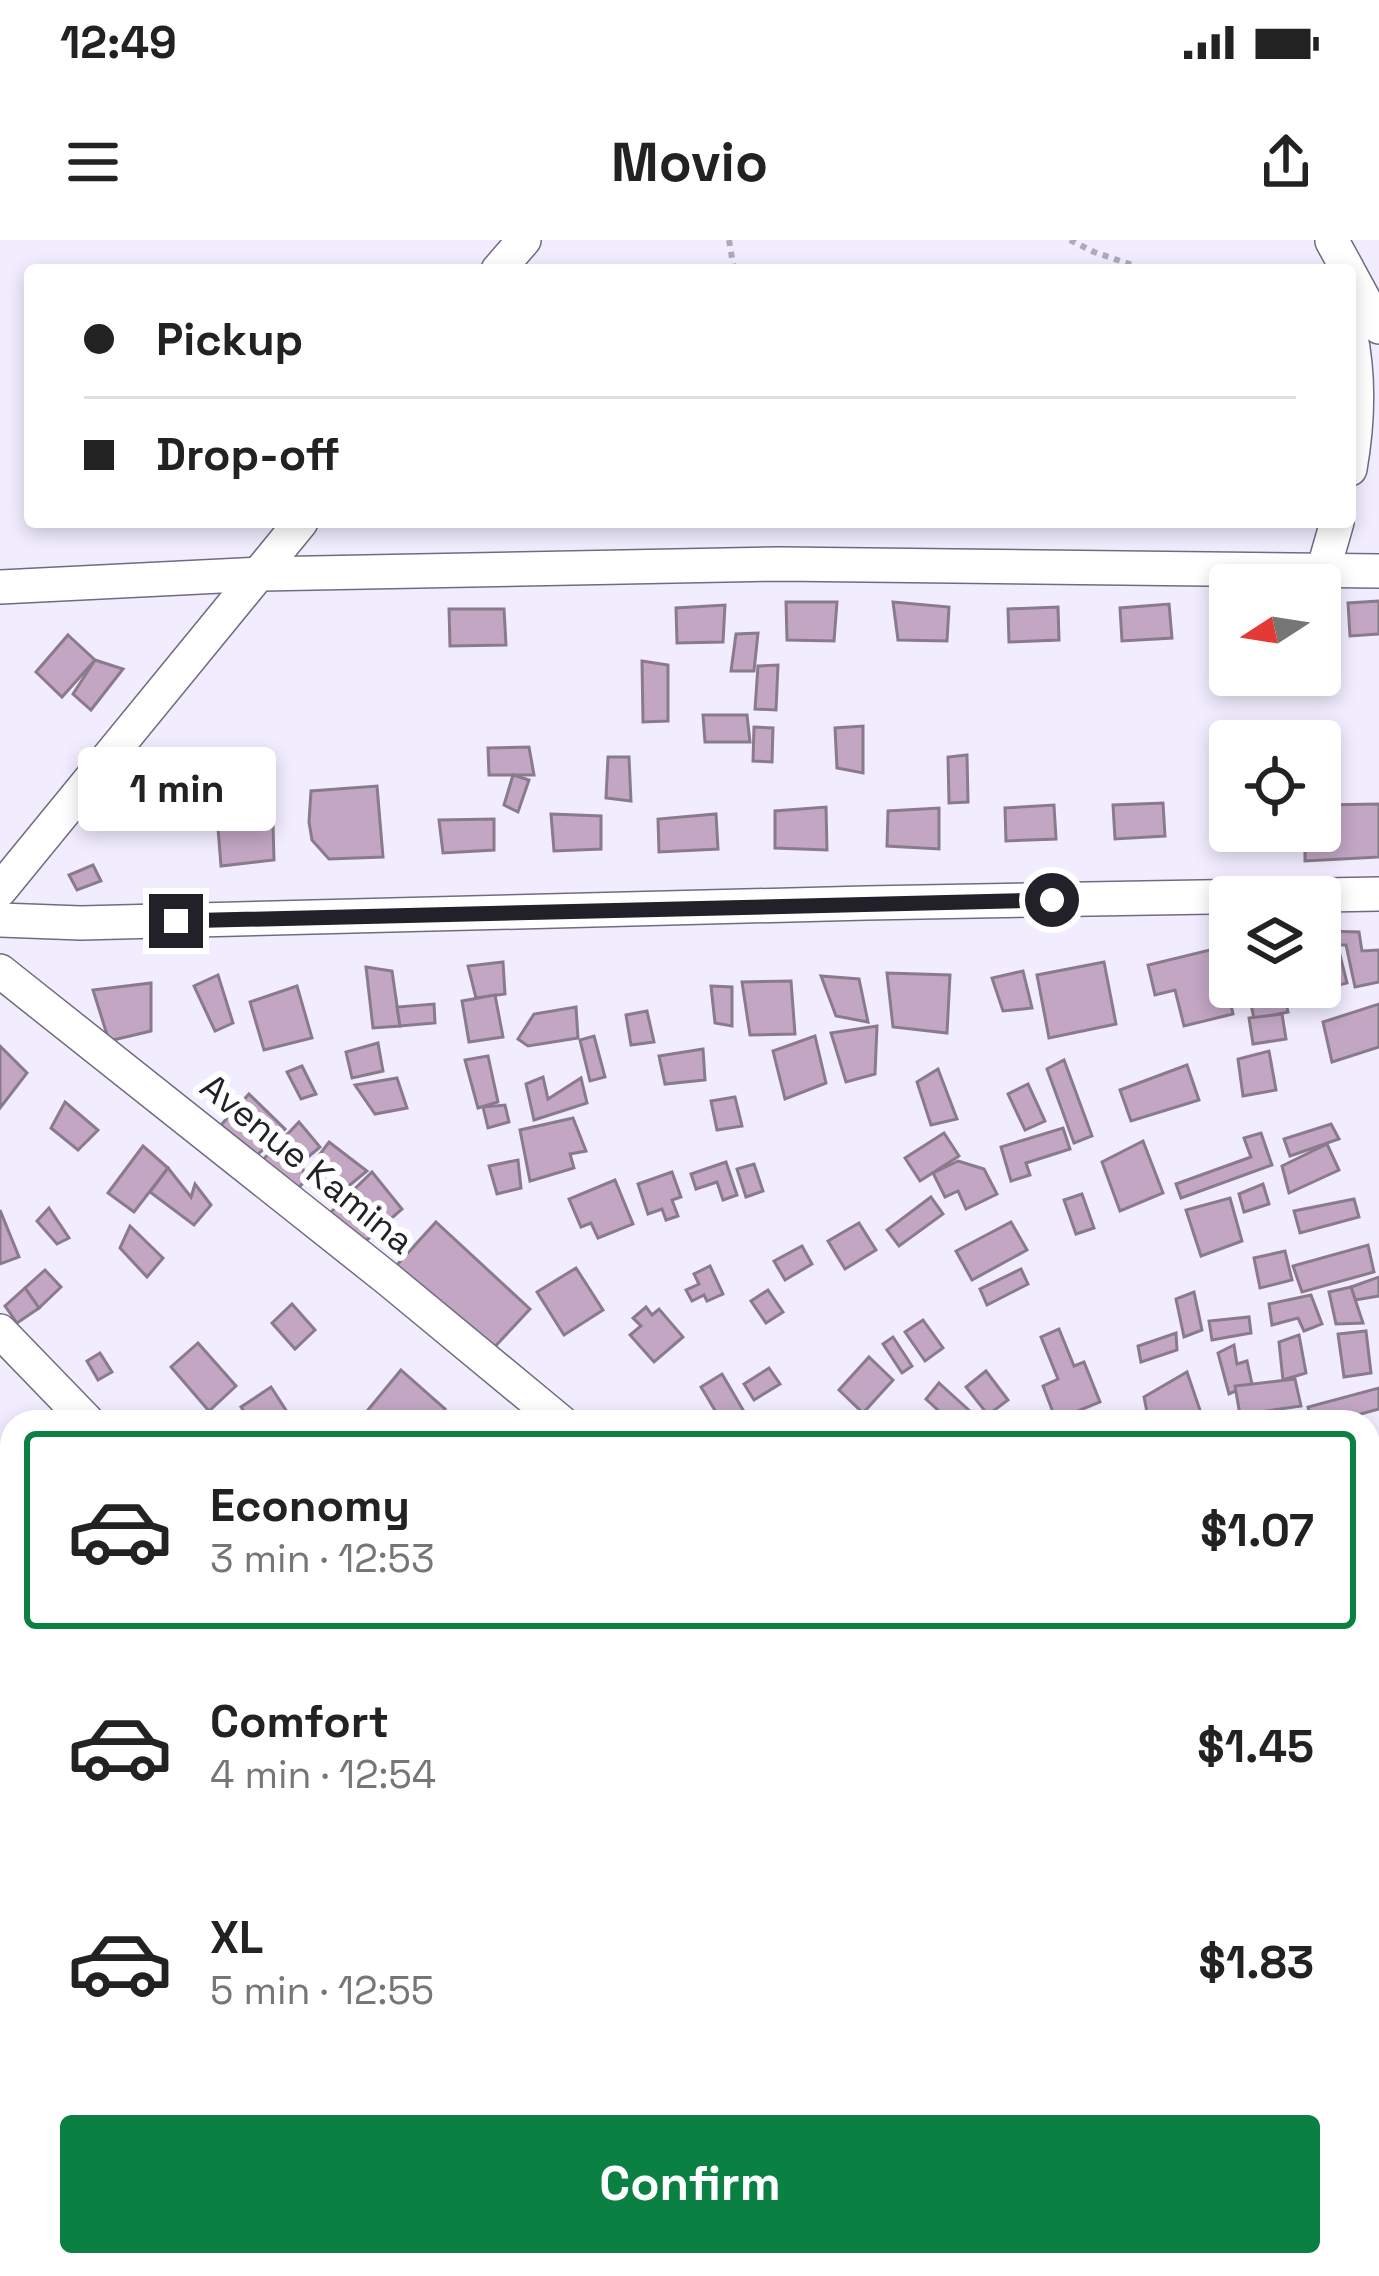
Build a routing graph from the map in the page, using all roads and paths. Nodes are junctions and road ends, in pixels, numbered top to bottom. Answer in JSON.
{"nodes":[{"id":1,"x":524,"y":240,"type":"edge"},
{"id":2,"x":1070,"y":240,"type":"edge"},
{"id":3,"x":503,"y":264,"type":"edge"},
{"id":4,"x":1129,"y":264,"type":"edge"},
{"id":5,"x":1356,"y":285,"type":"edge"},
{"id":6,"x":1379,"y":327,"type":"edge"},
{"id":7,"x":1356,"y":365,"type":"edge"},
{"id":8,"x":1356,"y":410,"type":"edge"},
{"id":9,"x":296,"y":528,"type":"edge"},
{"id":10,"x":1335,"y":528,"type":"edge"},
{"id":11,"x":1326,"y":564,"type":"edge"},
{"id":12,"x":1209,"y":570,"type":"edge"},
{"id":13,"x":1341,"y":571,"type":"edge"},
{"id":14,"x":1379,"y":572,"type":"edge"},
{"id":15,"x":261,"y":574,"type":"junction"},
{"id":16,"x":0,"y":587,"type":"edge"},
{"id":17,"x":0,"y":890,"type":"edge"},
{"id":18,"x":1379,"y":894,"type":"edge"},
{"id":19,"x":0,"y":920,"type":"edge"},
{"id":20,"x":0,"y":971,"type":"edge"},
{"id":21,"x":0,"y":1330,"type":"edge"},
{"id":22,"x":77,"y":1410,"type":"edge"},
{"id":23,"x":546,"y":1410,"type":"edge"}],
"edges":[{"from":1,"to":3,"type":"street"},
{"from":2,"to":4,"type":"path"},
{"from":5,"to":6,"type":"street"},
{"from":7,"to":8,"type":"street"},
{"from":9,"to":15,"type":"street"},
{"from":10,"to":11,"type":"street"},
{"from":12,"to":15,"type":"street"},
{"from":13,"to":14,"type":"street"},
{"from":15,"to":16,"type":"street"},
{"from":15,"to":17,"type":"street"},
{"from":18,"to":19,"type":"street"},
{"from":20,"to":23,"type":"street","name":"Avenue Kamina"},
{"from":21,"to":22,"type":"street"}]}
